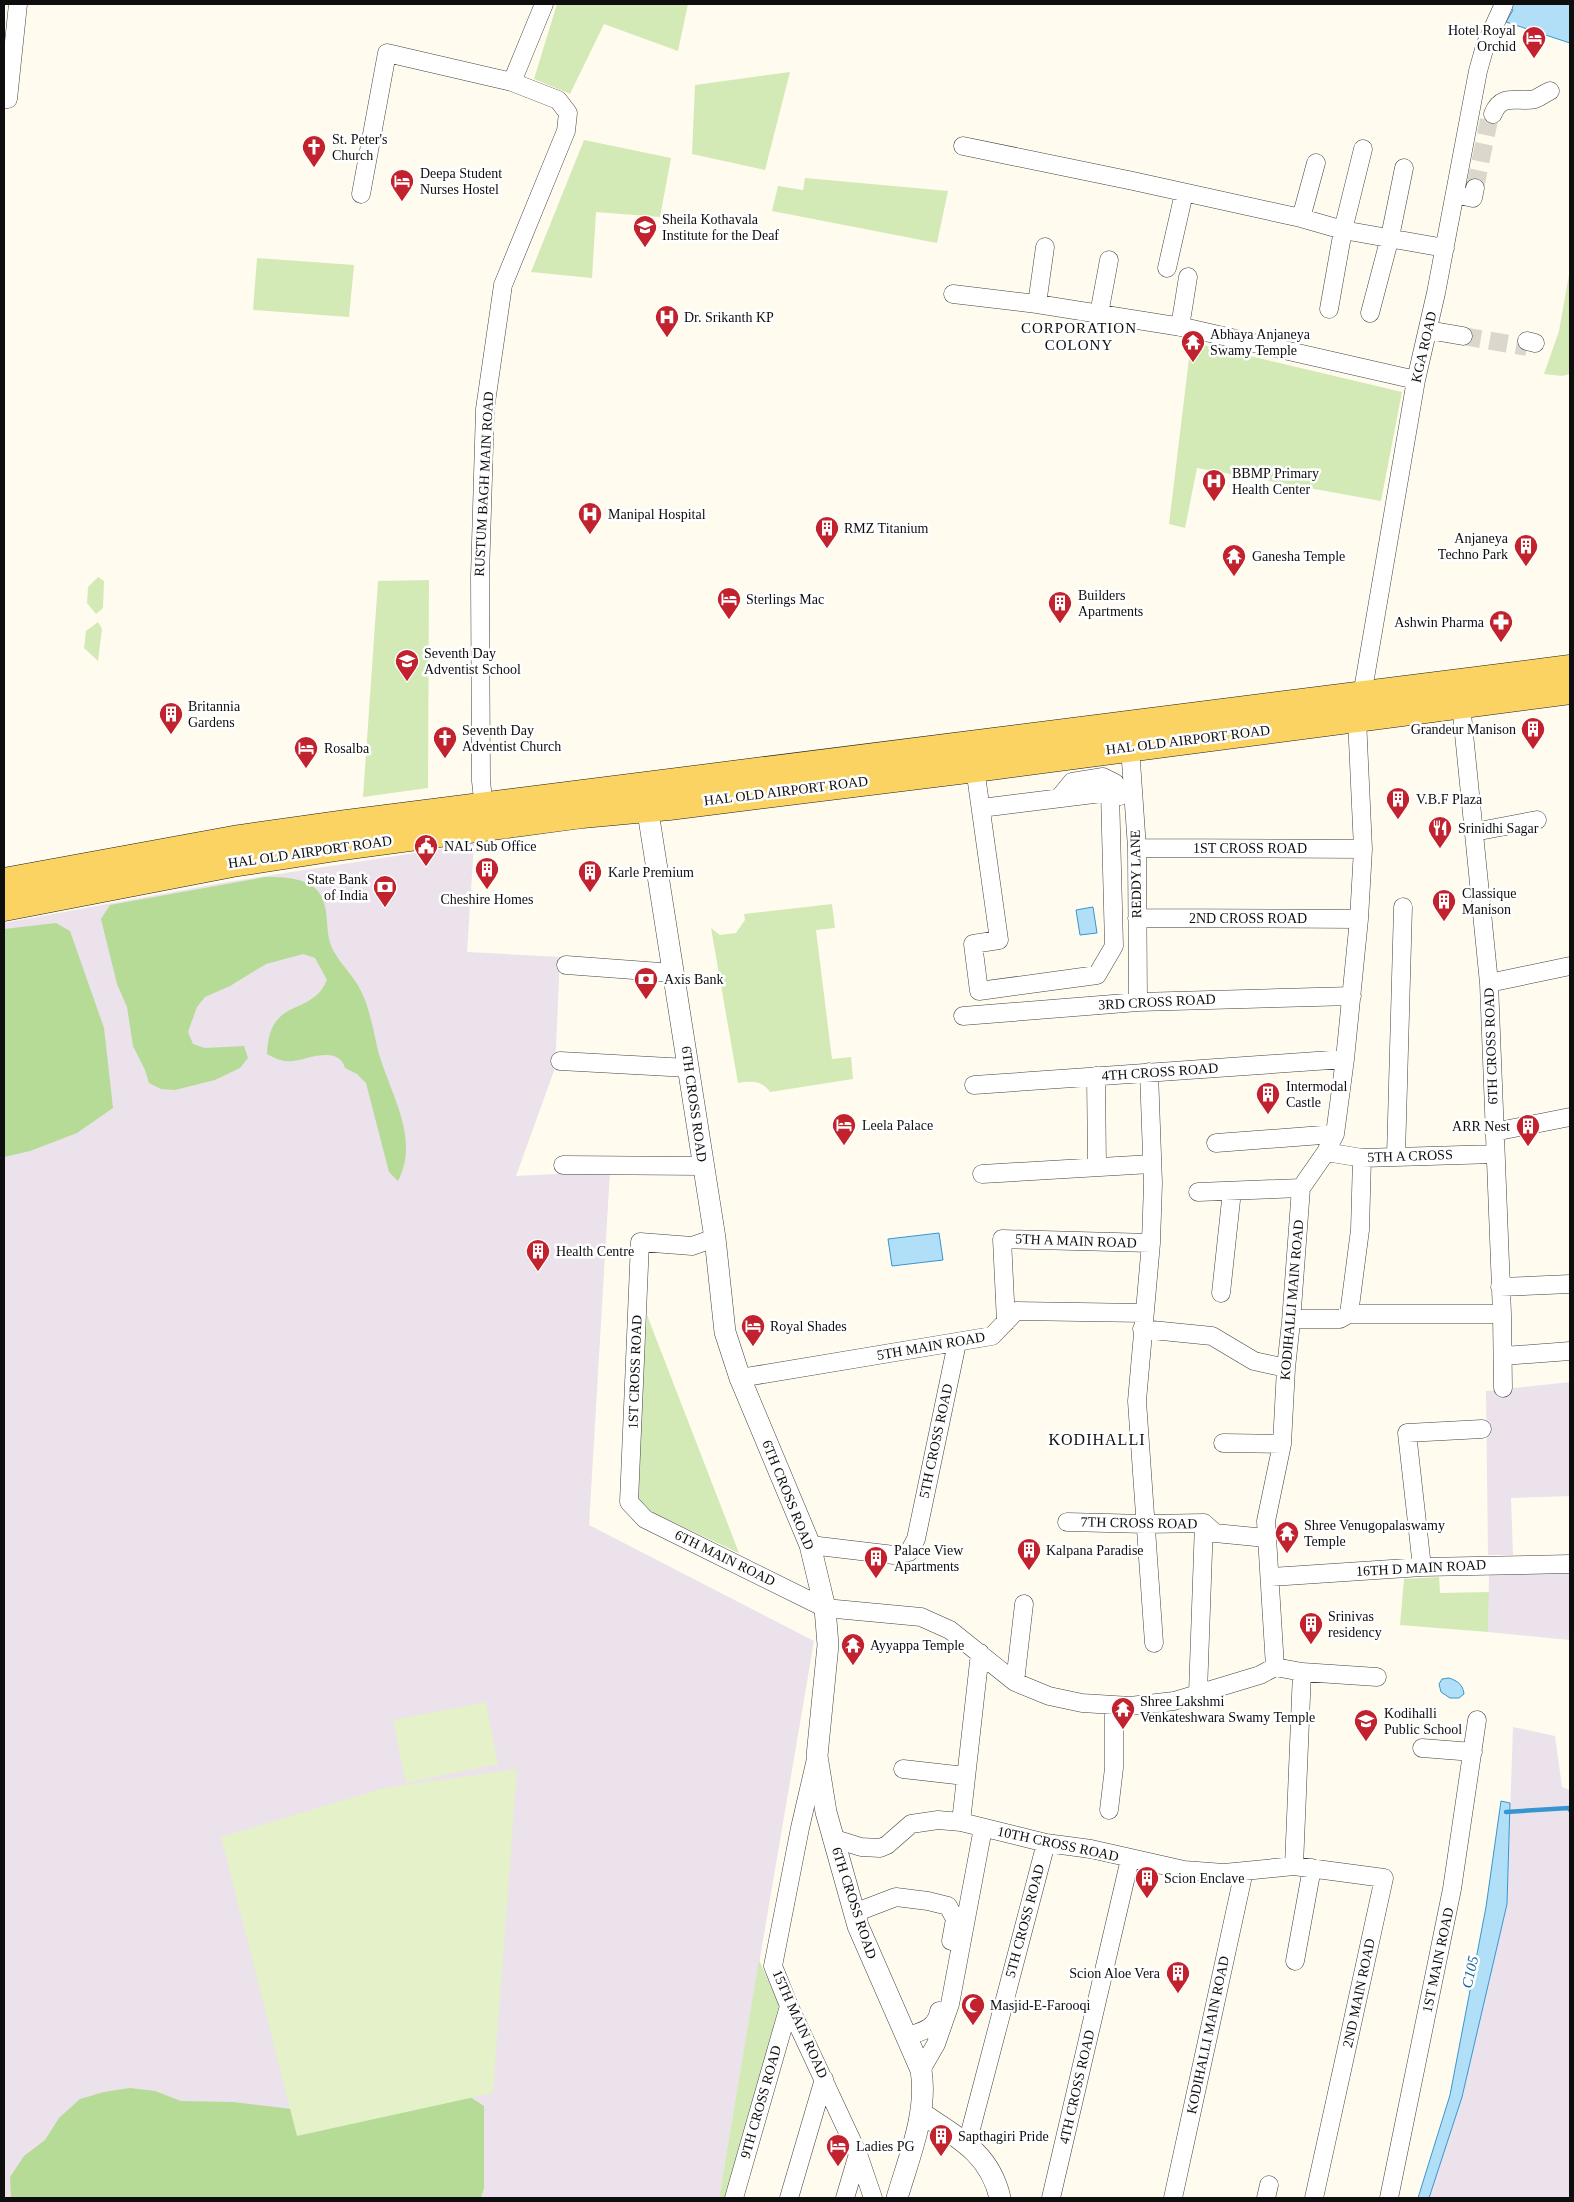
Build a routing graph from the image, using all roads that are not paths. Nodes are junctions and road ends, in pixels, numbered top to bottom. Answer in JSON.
{"nodes":[{"id":1,"x":18,"y":4,"type":"edge"},
{"id":2,"x":544,"y":4,"type":"edge"},
{"id":3,"x":1501,"y":9,"type":"edge"},
{"id":4,"x":512,"y":82,"type":"junction"},
{"id":5,"x":1550,"y":91,"type":"dead end"},
{"id":6,"x":4,"y":99,"type":"edge"},
{"id":7,"x":1469,"y":118,"type":"junction"},
{"id":8,"x":963,"y":146,"type":"dead end"},
{"id":9,"x":1363,"y":149,"type":"dead end"},
{"id":10,"x":1316,"y":163,"type":"dead end"},
{"id":11,"x":1404,"y":168,"type":"dead end"},
{"id":12,"x":1475,"y":188,"type":"dead end"},
{"id":13,"x":1184,"y":193,"type":"junction"},
{"id":14,"x":362,"y":194,"type":"dead end"},
{"id":15,"x":1455,"y":194,"type":"junction"},
{"id":16,"x":1301,"y":218,"type":"junction"},
{"id":17,"x":1344,"y":230,"type":"junction"},
{"id":18,"x":1390,"y":237,"type":"junction"},
{"id":19,"x":1045,"y":247,"type":"dead end"},
{"id":20,"x":1445,"y":248,"type":"junction"},
{"id":21,"x":1109,"y":260,"type":"dead end"},
{"id":22,"x":1167,"y":268,"type":"dead end"},
{"id":23,"x":1188,"y":277,"type":"dead end"},
{"id":24,"x":953,"y":294,"type":"dead end"},
{"id":25,"x":1036,"y":304,"type":"junction"},
{"id":26,"x":1329,"y":309,"type":"dead end"},
{"id":27,"x":1370,"y":313,"type":"dead end"},
{"id":28,"x":1099,"y":314,"type":"junction"},
{"id":29,"x":1428,"y":326,"type":"junction"},
{"id":30,"x":1180,"y":327,"type":"junction"},
{"id":31,"x":1463,"y":333,"type":"tunnel mouth"},
{"id":32,"x":1416,"y":380,"type":"junction"},
{"id":33,"x":1570,"y":669,"type":"edge"},
{"id":34,"x":1570,"y":690,"type":"edge"},
{"id":35,"x":1460,"y":704,"type":"junction"},
{"id":36,"x":1361,"y":707,"type":"junction"},
{"id":37,"x":1130,"y":747,"type":"junction"},
{"id":38,"x":975,"y":768,"type":"junction"},
{"id":39,"x":1120,"y":796,"type":"dead end"},
{"id":40,"x":1059,"y":798,"type":"junction"},
{"id":41,"x":653,"y":801,"type":"junction"},
{"id":42,"x":484,"y":808,"type":"junction"},
{"id":43,"x":981,"y":808,"type":"junction"},
{"id":44,"x":1538,"y":820,"type":"dead end"},
{"id":45,"x":1474,"y":832,"type":"junction"},
{"id":46,"x":1138,"y":848,"type":"junction"},
{"id":47,"x":1363,"y":848,"type":"junction"},
{"id":48,"x":4,"y":882,"type":"edge"},
{"id":49,"x":4,"y":907,"type":"edge"},
{"id":50,"x":1403,"y":907,"type":"dead end"},
{"id":51,"x":1137,"y":918,"type":"junction"},
{"id":52,"x":1359,"y":919,"type":"junction"},
{"id":53,"x":974,"y":954,"type":"junction"},
{"id":54,"x":566,"y":965,"type":"dead end"},
{"id":55,"x":1570,"y":966,"type":"edge"},
{"id":56,"x":674,"y":973,"type":"junction"},
{"id":57,"x":1489,"y":983,"type":"junction"},
{"id":58,"x":1352,"y":996,"type":"junction"},
{"id":59,"x":1001,"y":1001,"type":"dead end"},
{"id":60,"x":1138,"y":1002,"type":"junction"},
{"id":61,"x":963,"y":1016,"type":"dead end"},
{"id":62,"x":1346,"y":1059,"type":"junction"},
{"id":63,"x":560,"y":1061,"type":"dead end"},
{"id":64,"x":688,"y":1068,"type":"junction"},
{"id":65,"x":1149,"y":1072,"type":"junction"},
{"id":66,"x":1096,"y":1076,"type":"junction"},
{"id":67,"x":974,"y":1085,"type":"dead end"},
{"id":68,"x":1570,"y":1117,"type":"edge"},
{"id":69,"x":1494,"y":1132,"type":"junction"},
{"id":70,"x":1335,"y":1134,"type":"junction"},
{"id":71,"x":1216,"y":1143,"type":"dead end"},
{"id":72,"x":1326,"y":1152,"type":"junction"},
{"id":73,"x":1495,"y":1154,"type":"junction"},
{"id":74,"x":1396,"y":1156,"type":"junction"},
{"id":75,"x":1362,"y":1158,"type":"junction"},
{"id":76,"x":1151,"y":1164,"type":"junction"},
{"id":77,"x":563,"y":1165,"type":"dead end"},
{"id":78,"x":702,"y":1166,"type":"junction"},
{"id":79,"x":1097,"y":1166,"type":"junction"},
{"id":80,"x":982,"y":1174,"type":"dead end"},
{"id":81,"x":1301,"y":1188,"type":"junction"},
{"id":82,"x":1232,"y":1191,"type":"junction"},
{"id":83,"x":1198,"y":1192,"type":"dead end"},
{"id":84,"x":714,"y":1238,"type":"junction"},
{"id":85,"x":1151,"y":1243,"type":"junction"},
{"id":86,"x":1570,"y":1284,"type":"edge"},
{"id":87,"x":1500,"y":1287,"type":"junction"},
{"id":88,"x":1221,"y":1293,"type":"dead end"},
{"id":89,"x":1349,"y":1314,"type":"junction"},
{"id":90,"x":1502,"y":1314,"type":"junction"},
{"id":91,"x":1143,"y":1321,"type":"junction"},
{"id":92,"x":1006,"y":1322,"type":"junction"},
{"id":93,"x":1292,"y":1322,"type":"junction"},
{"id":94,"x":957,"y":1343,"type":"junction"},
{"id":95,"x":1570,"y":1351,"type":"edge"},
{"id":96,"x":1504,"y":1356,"type":"junction"},
{"id":97,"x":1286,"y":1368,"type":"junction"},
{"id":98,"x":740,"y":1378,"type":"junction"},
{"id":99,"x":1503,"y":1388,"type":"dead end"},
{"id":100,"x":1482,"y":1429,"type":"dead end"},
{"id":101,"x":1223,"y":1443,"type":"dead end"},
{"id":102,"x":1282,"y":1444,"type":"junction"},
{"id":103,"x":630,"y":1502,"type":"joint"},
{"id":104,"x":1067,"y":1522,"type":"dead end"},
{"id":105,"x":1204,"y":1523,"type":"junction"},
{"id":106,"x":1146,"y":1524,"type":"junction"},
{"id":107,"x":1266,"y":1538,"type":"junction"},
{"id":108,"x":810,"y":1545,"type":"junction"},
{"id":109,"x":1570,"y":1564,"type":"edge"},
{"id":110,"x":1422,"y":1566,"type":"junction"},
{"id":111,"x":1271,"y":1577,"type":"junction"},
{"id":112,"x":1024,"y":1604,"type":"dead end"},
{"id":113,"x":825,"y":1608,"type":"junction"},
{"id":114,"x":1154,"y":1643,"type":"dead end"},
{"id":115,"x":980,"y":1652,"type":"junction"},
{"id":116,"x":1275,"y":1667,"type":"junction"},
{"id":117,"x":1302,"y":1672,"type":"junction"},
{"id":118,"x":1377,"y":1677,"type":"dead end"},
{"id":119,"x":1015,"y":1682,"type":"junction"},
{"id":120,"x":1198,"y":1693,"type":"junction"},
{"id":121,"x":1114,"y":1705,"type":"junction"},
{"id":122,"x":1477,"y":1720,"type":"dead end"},
{"id":123,"x":1422,"y":1748,"type":"dead end"},
{"id":124,"x":1472,"y":1752,"type":"junction"},
{"id":125,"x":817,"y":1756,"type":"junction"},
{"id":126,"x":903,"y":1768,"type":"dead end"},
{"id":127,"x":965,"y":1776,"type":"junction"},
{"id":128,"x":1109,"y":1810,"type":"dead end"},
{"id":129,"x":961,"y":1822,"type":"junction"},
{"id":130,"x":983,"y":1828,"type":"junction"},
{"id":131,"x":832,"y":1838,"type":"junction"},
{"id":132,"x":1046,"y":1842,"type":"junction"},
{"id":133,"x":1130,"y":1859,"type":"junction"},
{"id":134,"x":1294,"y":1866,"type":"junction"},
{"id":135,"x":1312,"y":1868,"type":"junction"},
{"id":136,"x":1244,"y":1871,"type":"junction"},
{"id":137,"x":854,"y":1913,"type":"junction"},
{"id":138,"x":1295,"y":1960,"type":"dead end"},
{"id":139,"x":789,"y":2006,"type":"junction"},
{"id":140,"x":906,"y":2037,"type":"junction"},
{"id":141,"x":921,"y":2070,"type":"junction"},
{"id":142,"x":824,"y":2079,"type":"junction"},
{"id":143,"x":921,"y":2113,"type":"junction"},
{"id":144,"x":967,"y":2144,"type":"junction"},
{"id":145,"x":858,"y":2154,"type":"junction"},
{"id":146,"x":734,"y":2198,"type":"edge"},
{"id":147,"x":789,"y":2198,"type":"edge"},
{"id":148,"x":845,"y":2198,"type":"edge"},
{"id":149,"x":873,"y":2198,"type":"edge"},
{"id":150,"x":897,"y":2198,"type":"edge"},
{"id":151,"x":1000,"y":2198,"type":"edge"},
{"id":152,"x":1051,"y":2198,"type":"edge"},
{"id":153,"x":1173,"y":2198,"type":"edge"},
{"id":154,"x":1314,"y":2198,"type":"edge"},
{"id":155,"x":1389,"y":2198,"type":"edge"}],
"edges":[{"from":1,"to":6,"type":"street"},
{"from":2,"to":4,"type":"street"},
{"from":3,"to":7,"type":"street","name":"KGA ROAD"},
{"from":4,"to":14,"type":"street","name":"RUSTUM BAGH MAIN ROAD"},
{"from":4,"to":42,"type":"street","name":"RUSTUM BAGH MAIN ROAD"},
{"from":5,"to":7,"type":"street"},
{"from":7,"to":15,"type":"street","name":"KGA ROAD"},
{"from":8,"to":13,"type":"street"},
{"from":9,"to":17,"type":"street"},
{"from":10,"to":16,"type":"street"},
{"from":11,"to":18,"type":"street"},
{"from":12,"to":15,"type":"street"},
{"from":13,"to":16,"type":"street"},
{"from":13,"to":22,"type":"street"},
{"from":15,"to":20,"type":"street","name":"KGA ROAD"},
{"from":16,"to":17,"type":"street"},
{"from":17,"to":18,"type":"street"},
{"from":17,"to":26,"type":"street"},
{"from":18,"to":20,"type":"street"},
{"from":18,"to":27,"type":"street"},
{"from":19,"to":25,"type":"street"},
{"from":20,"to":29,"type":"street","name":"KGA ROAD"},
{"from":21,"to":28,"type":"street"},
{"from":23,"to":30,"type":"street"},
{"from":24,"to":25,"type":"street"},
{"from":25,"to":28,"type":"street"},
{"from":28,"to":30,"type":"street"},
{"from":29,"to":31,"type":"street"},
{"from":29,"to":32,"type":"street","name":"KGA ROAD"},
{"from":30,"to":32,"type":"street"},
{"from":32,"to":36,"type":"street","name":"KGA ROAD"},
{"from":33,"to":36,"type":"main road","name":"HAL OLD AIRPORT ROAD"},
{"from":34,"to":35,"type":"main road","name":"HAL OLD AIRPORT ROAD"},
{"from":35,"to":36,"type":"main road","name":"HAL OLD AIRPORT ROAD"},
{"from":35,"to":45,"type":"street","name":"6TH CROSS ROAD"},
{"from":36,"to":37,"type":"main road","name":"HAL OLD AIRPORT ROAD"},
{"from":36,"to":41,"type":"main road","name":"HAL OLD AIRPORT ROAD"},
{"from":36,"to":47,"type":"street"},
{"from":37,"to":38,"type":"main road","name":"HAL OLD AIRPORT ROAD"},
{"from":37,"to":46,"type":"street","name":"REDDY LANE"},
{"from":38,"to":41,"type":"main road","name":"HAL OLD AIRPORT ROAD"},
{"from":38,"to":43,"type":"street"},
{"from":39,"to":40,"type":"street"},
{"from":40,"to":43,"type":"street"},
{"from":40,"to":53,"type":"street"},
{"from":41,"to":42,"type":"main road","name":"HAL OLD AIRPORT ROAD"},
{"from":41,"to":49,"type":"main road","name":"HAL OLD AIRPORT ROAD"},
{"from":41,"to":56,"type":"street","name":"6TH CROSS ROAD"},
{"from":42,"to":48,"type":"main road","name":"HAL OLD AIRPORT ROAD"},
{"from":43,"to":53,"type":"street"},
{"from":44,"to":45,"type":"street"},
{"from":45,"to":57,"type":"street","name":"6TH CROSS ROAD"},
{"from":46,"to":47,"type":"street","name":"1ST CROSS ROAD"},
{"from":46,"to":51,"type":"street","name":"REDDY LANE"},
{"from":47,"to":52,"type":"street"},
{"from":50,"to":74,"type":"street"},
{"from":51,"to":52,"type":"street","name":"2ND CROSS ROAD"},
{"from":51,"to":60,"type":"street","name":"REDDY LANE"},
{"from":52,"to":58,"type":"street"},
{"from":53,"to":59,"type":"street"},
{"from":54,"to":56,"type":"street"},
{"from":55,"to":57,"type":"street"},
{"from":56,"to":64,"type":"street","name":"6TH CROSS ROAD"},
{"from":57,"to":69,"type":"street","name":"6TH CROSS ROAD"},
{"from":58,"to":60,"type":"street","name":"3RD CROSS ROAD"},
{"from":58,"to":62,"type":"street"},
{"from":60,"to":61,"type":"street","name":"3RD CROSS ROAD"},
{"from":62,"to":65,"type":"street","name":"4TH CROSS ROAD"},
{"from":62,"to":70,"type":"street"},
{"from":63,"to":64,"type":"street"},
{"from":64,"to":78,"type":"street","name":"6TH CROSS ROAD"},
{"from":65,"to":66,"type":"street","name":"4TH CROSS ROAD"},
{"from":65,"to":76,"type":"street"},
{"from":66,"to":67,"type":"street","name":"4TH CROSS ROAD"},
{"from":66,"to":79,"type":"street"},
{"from":68,"to":69,"type":"street"},
{"from":69,"to":73,"type":"street","name":"6TH CROSS ROAD"},
{"from":70,"to":71,"type":"street"},
{"from":70,"to":72,"type":"street"},
{"from":72,"to":75,"type":"street","name":"5TH A CROSS"},
{"from":72,"to":81,"type":"street"},
{"from":73,"to":74,"type":"street","name":"5TH A CROSS"},
{"from":73,"to":87,"type":"street","name":"6TH CROSS ROAD"},
{"from":74,"to":75,"type":"street","name":"5TH A CROSS"},
{"from":75,"to":89,"type":"street"},
{"from":76,"to":79,"type":"street"},
{"from":76,"to":85,"type":"street"},
{"from":77,"to":78,"type":"street"},
{"from":78,"to":84,"type":"street","name":"6TH CROSS ROAD"},
{"from":79,"to":80,"type":"street"},
{"from":81,"to":82,"type":"street"},
{"from":81,"to":93,"type":"street","name":"KODIHALLI MAIN ROAD"},
{"from":82,"to":83,"type":"street"},
{"from":82,"to":88,"type":"street"},
{"from":84,"to":98,"type":"street","name":"6TH CROSS ROAD"},
{"from":84,"to":103,"type":"street","name":"1ST CROSS ROAD"},
{"from":85,"to":91,"type":"street"},
{"from":85,"to":92,"type":"street","name":"5TH A MAIN ROAD"},
{"from":86,"to":87,"type":"street"},
{"from":87,"to":90,"type":"street","name":"6TH CROSS ROAD"},
{"from":89,"to":90,"type":"street"},
{"from":89,"to":93,"type":"street"},
{"from":90,"to":96,"type":"street","name":"6TH CROSS ROAD"},
{"from":91,"to":92,"type":"street","name":"5TH MAIN ROAD"},
{"from":91,"to":97,"type":"street","name":"5TH MAIN ROAD"},
{"from":91,"to":106,"type":"street"},
{"from":92,"to":94,"type":"street","name":"5TH MAIN ROAD"},
{"from":93,"to":97,"type":"street","name":"KODIHALLI MAIN ROAD"},
{"from":94,"to":98,"type":"street","name":"5TH MAIN ROAD"},
{"from":94,"to":108,"type":"street","name":"5TH CROSS ROAD"},
{"from":95,"to":96,"type":"street"},
{"from":96,"to":99,"type":"street","name":"6TH CROSS ROAD"},
{"from":97,"to":102,"type":"street","name":"KODIHALLI MAIN ROAD"},
{"from":98,"to":108,"type":"street","name":"6TH CROSS ROAD"},
{"from":100,"to":110,"type":"street"},
{"from":101,"to":102,"type":"street"},
{"from":102,"to":107,"type":"street","name":"KODIHALLI MAIN ROAD"},
{"from":103,"to":113,"type":"street","name":"6TH MAIN ROAD"},
{"from":104,"to":106,"type":"street","name":"7TH CROSS ROAD"},
{"from":105,"to":106,"type":"street","name":"7TH CROSS ROAD"},
{"from":105,"to":107,"type":"street","name":"7TH CROSS ROAD"},
{"from":105,"to":120,"type":"street"},
{"from":106,"to":114,"type":"street"},
{"from":107,"to":111,"type":"street","name":"KODIHALLI MAIN ROAD"},
{"from":108,"to":113,"type":"street","name":"6TH CROSS ROAD"},
{"from":109,"to":110,"type":"street","name":"16TH D MAIN ROAD"},
{"from":110,"to":111,"type":"street","name":"16TH D MAIN ROAD"},
{"from":111,"to":116,"type":"street","name":"KODIHALLI MAIN ROAD"},
{"from":112,"to":119,"type":"street"},
{"from":113,"to":115,"type":"street"},
{"from":113,"to":125,"type":"street","name":"6TH CROSS ROAD"},
{"from":115,"to":119,"type":"street"},
{"from":115,"to":127,"type":"street"},
{"from":116,"to":117,"type":"street"},
{"from":116,"to":120,"type":"street"},
{"from":117,"to":118,"type":"street"},
{"from":117,"to":134,"type":"street"},
{"from":119,"to":121,"type":"street"},
{"from":120,"to":121,"type":"street"},
{"from":121,"to":128,"type":"street"},
{"from":122,"to":124,"type":"street","name":"1ST MAIN ROAD"},
{"from":123,"to":124,"type":"street"},
{"from":124,"to":155,"type":"street","name":"1ST MAIN ROAD"},
{"from":125,"to":131,"type":"street","name":"6TH CROSS ROAD"},
{"from":125,"to":139,"type":"street","name":"15TH MAIN ROAD"},
{"from":126,"to":127,"type":"street"},
{"from":127,"to":129,"type":"street"},
{"from":129,"to":130,"type":"street","name":"10TH CROSS ROAD"},
{"from":129,"to":131,"type":"street","name":"10TH CROSS ROAD"},
{"from":130,"to":132,"type":"street","name":"10TH CROSS ROAD"},
{"from":130,"to":141,"type":"street"},
{"from":131,"to":137,"type":"street","name":"6TH CROSS ROAD"},
{"from":132,"to":133,"type":"street","name":"10TH CROSS ROAD"},
{"from":132,"to":144,"type":"street","name":"5TH CROSS ROAD"},
{"from":133,"to":136,"type":"street","name":"10TH CROSS ROAD"},
{"from":133,"to":152,"type":"street","name":"4TH CROSS ROAD"},
{"from":134,"to":135,"type":"street","name":"2ND MAIN ROAD"},
{"from":134,"to":136,"type":"street","name":"10TH CROSS ROAD"},
{"from":135,"to":138,"type":"street"},
{"from":135,"to":154,"type":"street","name":"2ND MAIN ROAD"},
{"from":136,"to":153,"type":"street","name":"KODIHALLI MAIN ROAD"},
{"from":137,"to":140,"type":"street","name":"6TH CROSS ROAD"},
{"from":137,"to":140,"type":"street"},
{"from":139,"to":142,"type":"street","name":"15TH MAIN ROAD"},
{"from":139,"to":146,"type":"street","name":"9TH CROSS ROAD"},
{"from":140,"to":141,"type":"street","name":"6TH CROSS ROAD"},
{"from":141,"to":143,"type":"street","name":"6TH CROSS ROAD"},
{"from":142,"to":145,"type":"street","name":"15TH MAIN ROAD"},
{"from":142,"to":147,"type":"street"},
{"from":143,"to":144,"type":"street"},
{"from":143,"to":150,"type":"street","name":"6TH CROSS ROAD"},
{"from":144,"to":151,"type":"street"},
{"from":145,"to":148,"type":"street"},
{"from":145,"to":149,"type":"street","name":"15TH MAIN ROAD"}]}
